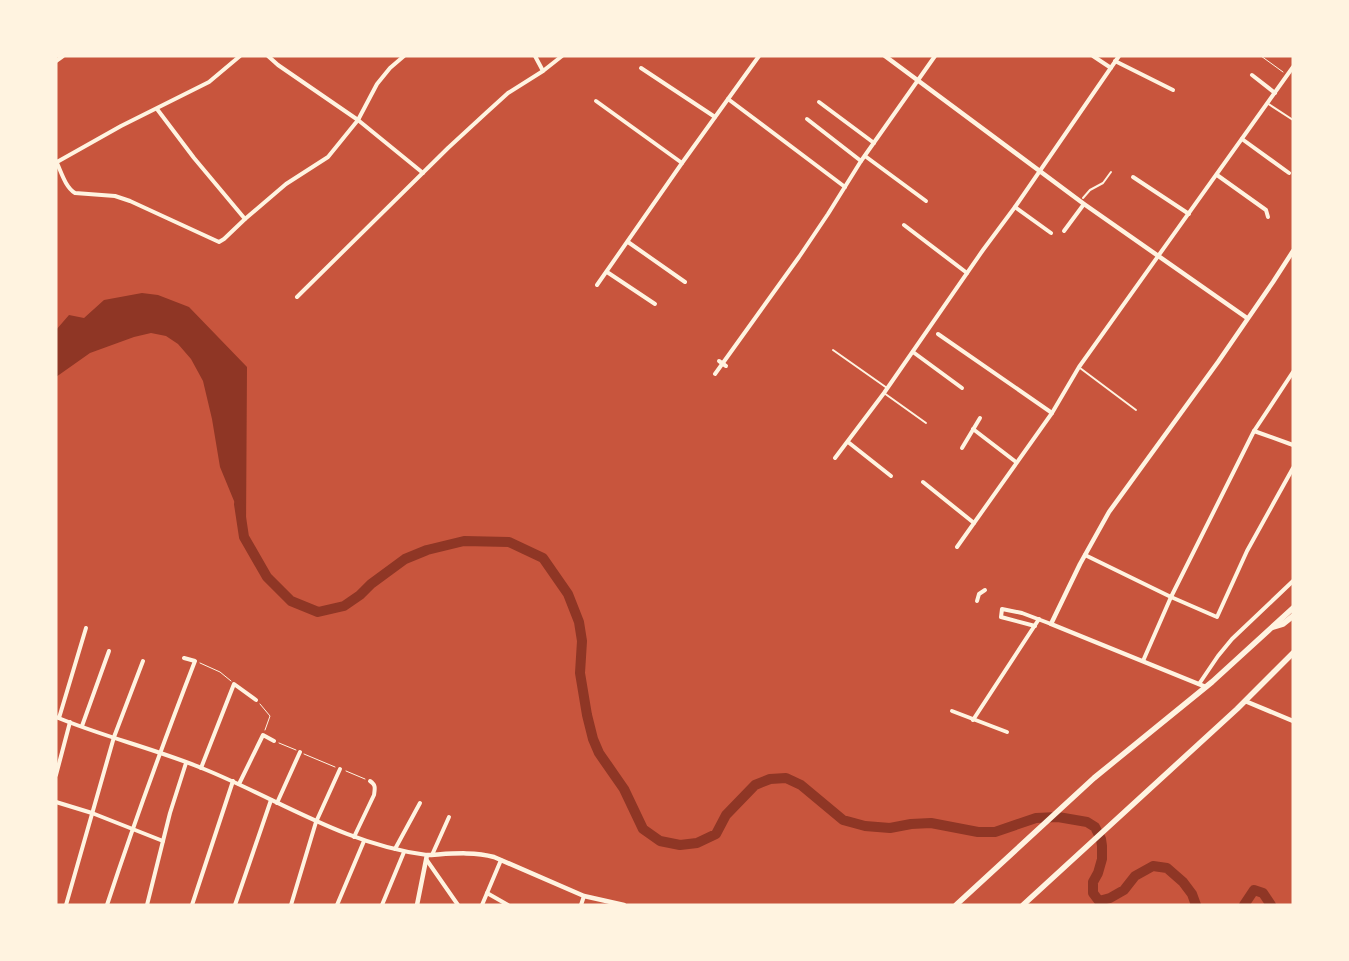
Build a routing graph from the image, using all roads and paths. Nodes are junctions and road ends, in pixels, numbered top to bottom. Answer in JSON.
{"nodes":[{"id":1,"x":63,"y":56,"type":"edge"},
{"id":2,"x":240,"y":56,"type":"edge"},
{"id":3,"x":268,"y":56,"type":"edge"},
{"id":4,"x":404,"y":56,"type":"edge"},
{"id":5,"x":535,"y":56,"type":"edge"},
{"id":6,"x":562,"y":56,"type":"edge"},
{"id":7,"x":759,"y":56,"type":"edge"},
{"id":8,"x":885,"y":56,"type":"edge"},
{"id":9,"x":935,"y":56,"type":"edge"},
{"id":10,"x":1093,"y":56,"type":"edge"},
{"id":11,"x":1119,"y":56,"type":"edge"},
{"id":12,"x":1261,"y":56,"type":"edge"},
{"id":13,"x":56,"y":61,"type":"edge"},
{"id":14,"x":1116,"y":61,"type":"junction"},
{"id":15,"x":1293,"y":67,"type":"edge"},
{"id":16,"x":641,"y":68,"type":"dead end"},
{"id":17,"x":1111,"y":68,"type":"junction"},
{"id":18,"x":543,"y":71,"type":"junction"},
{"id":19,"x":1252,"y":75,"type":"dead end"},
{"id":20,"x":1287,"y":75,"type":"junction"},
{"id":21,"x":918,"y":81,"type":"junction"},
{"id":22,"x":1173,"y":90,"type":"dead end"},
{"id":23,"x":1275,"y":92,"type":"junction"},
{"id":24,"x":728,"y":99,"type":"junction"},
{"id":25,"x":596,"y":101,"type":"dead end"},
{"id":26,"x":819,"y":102,"type":"dead end"},
{"id":27,"x":1267,"y":103,"type":"junction"},
{"id":28,"x":157,"y":109,"type":"junction"},
{"id":29,"x":714,"y":118,"type":"junction"},
{"id":30,"x":807,"y":119,"type":"dead end"},
{"id":31,"x":358,"y":120,"type":"junction"},
{"id":32,"x":1293,"y":120,"type":"edge"},
{"id":33,"x":1242,"y":139,"type":"junction"},
{"id":34,"x":874,"y":143,"type":"junction"},
{"id":35,"x":864,"y":156,"type":"junction"},
{"id":36,"x":57,"y":161,"type":"edge"},
{"id":37,"x":861,"y":161,"type":"junction"},
{"id":38,"x":682,"y":163,"type":"junction"},
{"id":39,"x":1040,"y":170,"type":"junction"},
{"id":40,"x":1111,"y":172,"type":"dead end"},
{"id":41,"x":423,"y":173,"type":"junction"},
{"id":42,"x":1289,"y":173,"type":"dead end"},
{"id":43,"x":1217,"y":175,"type":"junction"},
{"id":44,"x":1133,"y":177,"type":"dead end"},
{"id":45,"x":844,"y":187,"type":"junction"},
{"id":46,"x":926,"y":201,"type":"dead end"},
{"id":47,"x":1082,"y":201,"type":"junction"},
{"id":48,"x":1016,"y":207,"type":"junction"},
{"id":49,"x":1189,"y":214,"type":"junction"},
{"id":50,"x":1268,"y":217,"type":"dead end"},
{"id":51,"x":245,"y":219,"type":"junction"},
{"id":52,"x":904,"y":225,"type":"dead end"},
{"id":53,"x":1064,"y":231,"type":"dead end"},
{"id":54,"x":1051,"y":233,"type":"dead end"},
{"id":55,"x":628,"y":242,"type":"junction"},
{"id":56,"x":1293,"y":251,"type":"edge"},
{"id":57,"x":1159,"y":256,"type":"junction"},
{"id":58,"x":607,"y":272,"type":"junction"},
{"id":59,"x":967,"y":274,"type":"junction"},
{"id":60,"x":685,"y":282,"type":"dead end"},
{"id":61,"x":597,"y":285,"type":"dead end"},
{"id":62,"x":297,"y":297,"type":"dead end"},
{"id":63,"x":655,"y":304,"type":"dead end"},
{"id":64,"x":1247,"y":318,"type":"junction"},
{"id":65,"x":938,"y":334,"type":"dead end"},
{"id":66,"x":833,"y":350,"type":"dead end"},
{"id":67,"x":913,"y":352,"type":"junction"},
{"id":68,"x":1079,"y":367,"type":"junction"},
{"id":69,"x":1293,"y":372,"type":"edge"},
{"id":70,"x":715,"y":374,"type":"dead end"},
{"id":71,"x":887,"y":388,"type":"junction"},
{"id":72,"x":962,"y":388,"type":"dead end"},
{"id":73,"x":884,"y":393,"type":"junction"},
{"id":74,"x":1136,"y":410,"type":"dead end"},
{"id":75,"x":1052,"y":413,"type":"junction"},
{"id":76,"x":980,"y":418,"type":"dead end"},
{"id":77,"x":926,"y":423,"type":"dead end"},
{"id":78,"x":973,"y":430,"type":"junction"},
{"id":79,"x":1254,"y":431,"type":"junction"},
{"id":80,"x":846,"y":442,"type":"junction"},
{"id":81,"x":1293,"y":445,"type":"edge"},
{"id":82,"x":962,"y":448,"type":"dead end"},
{"id":83,"x":835,"y":458,"type":"dead end"},
{"id":84,"x":1016,"y":462,"type":"junction"},
{"id":85,"x":1293,"y":468,"type":"edge"},
{"id":86,"x":891,"y":476,"type":"dead end"},
{"id":87,"x":923,"y":482,"type":"dead end"},
{"id":88,"x":974,"y":522,"type":"junction"},
{"id":89,"x":957,"y":547,"type":"dead end"},
{"id":90,"x":1085,"y":555,"type":"junction"},
{"id":91,"x":1293,"y":578,"type":"edge"},
{"id":92,"x":1293,"y":581,"type":"edge"},
{"id":93,"x":1287,"y":586,"type":"junction"},
{"id":94,"x":985,"y":590,"type":"dead end"},
{"id":95,"x":1171,"y":597,"type":"junction"},
{"id":96,"x":977,"y":601,"type":"dead end"},
{"id":97,"x":1293,"y":608,"type":"edge"},
{"id":98,"x":1293,"y":616,"type":"edge"},
{"id":99,"x":1039,"y":619,"type":"junction"},
{"id":100,"x":1051,"y":624,"type":"junction"},
{"id":101,"x":1035,"y":626,"type":"junction"},
{"id":102,"x":86,"y":628,"type":"dead end"},
{"id":103,"x":1270,"y":628,"type":"junction"},
{"id":104,"x":109,"y":651,"type":"dead end"},
{"id":105,"x":1291,"y":653,"type":"edge"},
{"id":106,"x":184,"y":658,"type":"dead end"},
{"id":107,"x":143,"y":661,"type":"dead end"},
{"id":108,"x":195,"y":661,"type":"junction"},
{"id":109,"x":1142,"y":661,"type":"junction"},
{"id":110,"x":234,"y":684,"type":"junction"},
{"id":111,"x":1202,"y":686,"type":"junction"},
{"id":112,"x":256,"y":700,"type":"joint"},
{"id":113,"x":1245,"y":701,"type":"junction"},
{"id":114,"x":952,"y":711,"type":"dead end"},
{"id":115,"x":57,"y":717,"type":"edge"},
{"id":116,"x":973,"y":720,"type":"junction"},
{"id":117,"x":1293,"y":721,"type":"edge"},
{"id":118,"x":70,"y":722,"type":"junction"},
{"id":119,"x":82,"y":726,"type":"junction"},
{"id":120,"x":1007,"y":732,"type":"dead end"},
{"id":121,"x":262,"y":735,"type":"junction"},
{"id":122,"x":114,"y":737,"type":"junction"},
{"id":123,"x":274,"y":740,"type":"joint"},
{"id":124,"x":300,"y":752,"type":"junction"},
{"id":125,"x":161,"y":754,"type":"junction"},
{"id":126,"x":186,"y":763,"type":"junction"},
{"id":127,"x":201,"y":768,"type":"junction"},
{"id":128,"x":340,"y":768,"type":"junction"},
{"id":129,"x":56,"y":775,"type":"edge"},
{"id":130,"x":233,"y":781,"type":"junction"},
{"id":131,"x":370,"y":781,"type":"joint"},
{"id":132,"x":238,"y":784,"type":"junction"},
{"id":133,"x":271,"y":800,"type":"junction"},
{"id":134,"x":56,"y":802,"type":"edge"},
{"id":135,"x":277,"y":803,"type":"junction"},
{"id":136,"x":420,"y":804,"type":"dead end"},
{"id":137,"x":92,"y":813,"type":"junction"},
{"id":138,"x":448,"y":817,"type":"dead end"},
{"id":139,"x":316,"y":822,"type":"junction"},
{"id":140,"x":132,"y":830,"type":"junction"},
{"id":141,"x":354,"y":837,"type":"junction"},
{"id":142,"x":163,"y":841,"type":"junction"},
{"id":143,"x":364,"y":841,"type":"junction"},
{"id":144,"x":395,"y":849,"type":"junction"},
{"id":145,"x":404,"y":852,"type":"junction"},
{"id":146,"x":428,"y":856,"type":"junction"},
{"id":147,"x":501,"y":860,"type":"junction"},
{"id":148,"x":487,"y":893,"type":"junction"},
{"id":149,"x":584,"y":896,"type":"junction"},
{"id":150,"x":66,"y":905,"type":"edge"},
{"id":151,"x":107,"y":905,"type":"edge"},
{"id":152,"x":147,"y":905,"type":"edge"},
{"id":153,"x":192,"y":905,"type":"edge"},
{"id":154,"x":235,"y":905,"type":"edge"},
{"id":155,"x":290,"y":905,"type":"edge"},
{"id":156,"x":338,"y":905,"type":"edge"},
{"id":157,"x":382,"y":905,"type":"edge"},
{"id":158,"x":416,"y":905,"type":"edge"},
{"id":159,"x":458,"y":905,"type":"edge"},
{"id":160,"x":482,"y":905,"type":"edge"},
{"id":161,"x":508,"y":905,"type":"edge"},
{"id":162,"x":582,"y":905,"type":"edge"},
{"id":163,"x":624,"y":905,"type":"edge"},
{"id":164,"x":956,"y":905,"type":"edge"},
{"id":165,"x":1023,"y":905,"type":"edge"}],
"edges":[{"from":1,"to":13,"type":"street"},
{"from":2,"to":28,"type":"street"},
{"from":3,"to":31,"type":"street"},
{"from":4,"to":31,"type":"street"},
{"from":5,"to":18,"type":"street"},
{"from":6,"to":18,"type":"street"},
{"from":7,"to":24,"type":"street"},
{"from":8,"to":21,"type":"street"},
{"from":9,"to":21,"type":"street"},
{"from":10,"to":17,"type":"street"},
{"from":11,"to":14,"type":"street"},
{"from":12,"to":20,"type":"path"},
{"from":14,"to":17,"type":"street"},
{"from":14,"to":22,"type":"street"},
{"from":15,"to":20,"type":"street"},
{"from":16,"to":29,"type":"street"},
{"from":17,"to":39,"type":"street"},
{"from":18,"to":41,"type":"street"},
{"from":19,"to":23,"type":"street"},
{"from":20,"to":23,"type":"street"},
{"from":21,"to":34,"type":"street"},
{"from":21,"to":39,"type":"street"},
{"from":23,"to":27,"type":"street"},
{"from":24,"to":29,"type":"street"},
{"from":24,"to":45,"type":"street"},
{"from":25,"to":38,"type":"street"},
{"from":26,"to":34,"type":"street"},
{"from":27,"to":32,"type":"lane"},
{"from":27,"to":33,"type":"street"},
{"from":28,"to":36,"type":"street"},
{"from":28,"to":51,"type":"street"},
{"from":29,"to":38,"type":"street"},
{"from":30,"to":37,"type":"street"},
{"from":31,"to":41,"type":"street"},
{"from":31,"to":51,"type":"street"},
{"from":33,"to":42,"type":"street"},
{"from":33,"to":43,"type":"street"},
{"from":34,"to":35,"type":"street"},
{"from":35,"to":37,"type":"street"},
{"from":35,"to":46,"type":"street"},
{"from":36,"to":51,"type":"street"},
{"from":37,"to":45,"type":"street"},
{"from":38,"to":55,"type":"street"},
{"from":39,"to":47,"type":"street"},
{"from":39,"to":48,"type":"street"},
{"from":40,"to":47,"type":"lane"},
{"from":41,"to":62,"type":"street"},
{"from":43,"to":49,"type":"street"},
{"from":43,"to":50,"type":"street"},
{"from":44,"to":49,"type":"street"},
{"from":45,"to":70,"type":"street"},
{"from":47,"to":53,"type":"street"},
{"from":47,"to":57,"type":"street"},
{"from":48,"to":54,"type":"street"},
{"from":48,"to":59,"type":"street"},
{"from":49,"to":57,"type":"street"},
{"from":52,"to":59,"type":"street"},
{"from":55,"to":58,"type":"street"},
{"from":55,"to":60,"type":"street"},
{"from":56,"to":64,"type":"street"},
{"from":57,"to":64,"type":"street"},
{"from":57,"to":68,"type":"street"},
{"from":58,"to":61,"type":"street"},
{"from":58,"to":63,"type":"street"},
{"from":59,"to":67,"type":"street"},
{"from":64,"to":90,"type":"street"},
{"from":65,"to":75,"type":"street"},
{"from":66,"to":71,"type":"lane"},
{"from":67,"to":71,"type":"street"},
{"from":67,"to":72,"type":"street"},
{"from":68,"to":74,"type":"lane"},
{"from":68,"to":75,"type":"street"},
{"from":69,"to":79,"type":"street"},
{"from":71,"to":73,"type":"street"},
{"from":73,"to":77,"type":"lane"},
{"from":73,"to":80,"type":"street"},
{"from":75,"to":84,"type":"street"},
{"from":76,"to":78,"type":"street"},
{"from":78,"to":82,"type":"street"},
{"from":78,"to":84,"type":"street"},
{"from":79,"to":81,"type":"street"},
{"from":79,"to":95,"type":"street"},
{"from":80,"to":83,"type":"street"},
{"from":80,"to":86,"type":"street"},
{"from":84,"to":88,"type":"street"},
{"from":85,"to":95,"type":"street"},
{"from":87,"to":88,"type":"street"},
{"from":88,"to":89,"type":"street"},
{"from":90,"to":95,"type":"street"},
{"from":90,"to":100,"type":"street"},
{"from":91,"to":93,"type":"street"},
{"from":92,"to":93,"type":"street"},
{"from":93,"to":111,"type":"street"},
{"from":94,"to":96,"type":"street"},
{"from":95,"to":109,"type":"street"},
{"from":97,"to":103,"type":"main road"},
{"from":98,"to":103,"type":"main road"},
{"from":99,"to":100,"type":"street"},
{"from":99,"to":101,"type":"street"},
{"from":99,"to":101,"type":"street"},
{"from":100,"to":109,"type":"street"},
{"from":101,"to":116,"type":"street"},
{"from":102,"to":115,"type":"street"},
{"from":103,"to":111,"type":"main road"},
{"from":104,"to":119,"type":"street"},
{"from":105,"to":113,"type":"main road"},
{"from":106,"to":108,"type":"street"},
{"from":107,"to":122,"type":"street"},
{"from":108,"to":110,"type":"path"},
{"from":108,"to":125,"type":"street"},
{"from":109,"to":111,"type":"street"},
{"from":110,"to":112,"type":"street"},
{"from":110,"to":127,"type":"street"},
{"from":111,"to":164,"type":"main road"},
{"from":112,"to":121,"type":"path"},
{"from":113,"to":117,"type":"street"},
{"from":113,"to":165,"type":"main road"},
{"from":114,"to":116,"type":"street"},
{"from":115,"to":118,"type":"street"},
{"from":116,"to":120,"type":"street"},
{"from":118,"to":119,"type":"street"},
{"from":118,"to":129,"type":"street"},
{"from":119,"to":122,"type":"street"},
{"from":121,"to":123,"type":"street"},
{"from":121,"to":132,"type":"street"},
{"from":122,"to":125,"type":"street"},
{"from":122,"to":137,"type":"street"},
{"from":123,"to":124,"type":"path"},
{"from":124,"to":128,"type":"path"},
{"from":124,"to":135,"type":"street"},
{"from":125,"to":126,"type":"street"},
{"from":125,"to":140,"type":"street"},
{"from":126,"to":127,"type":"street"},
{"from":126,"to":142,"type":"street"},
{"from":127,"to":130,"type":"street"},
{"from":128,"to":131,"type":"path"},
{"from":128,"to":139,"type":"street"},
{"from":130,"to":132,"type":"street"},
{"from":130,"to":153,"type":"street"},
{"from":131,"to":141,"type":"street"},
{"from":132,"to":133,"type":"street"},
{"from":133,"to":135,"type":"street"},
{"from":133,"to":154,"type":"street"},
{"from":134,"to":137,"type":"street"},
{"from":135,"to":139,"type":"street"},
{"from":136,"to":144,"type":"street"},
{"from":137,"to":140,"type":"street"},
{"from":137,"to":150,"type":"street"},
{"from":138,"to":146,"type":"street"},
{"from":139,"to":141,"type":"street"},
{"from":139,"to":155,"type":"street"},
{"from":140,"to":142,"type":"street"},
{"from":140,"to":151,"type":"street"},
{"from":141,"to":143,"type":"street"},
{"from":142,"to":152,"type":"street"},
{"from":143,"to":144,"type":"street"},
{"from":143,"to":156,"type":"street"},
{"from":144,"to":145,"type":"street"},
{"from":145,"to":146,"type":"street"},
{"from":145,"to":157,"type":"street"},
{"from":146,"to":147,"type":"street"},
{"from":146,"to":158,"type":"street"},
{"from":146,"to":159,"type":"street"},
{"from":147,"to":148,"type":"street"},
{"from":147,"to":149,"type":"street"},
{"from":148,"to":160,"type":"street"},
{"from":148,"to":161,"type":"street"},
{"from":149,"to":162,"type":"street"},
{"from":149,"to":163,"type":"street"}]}
